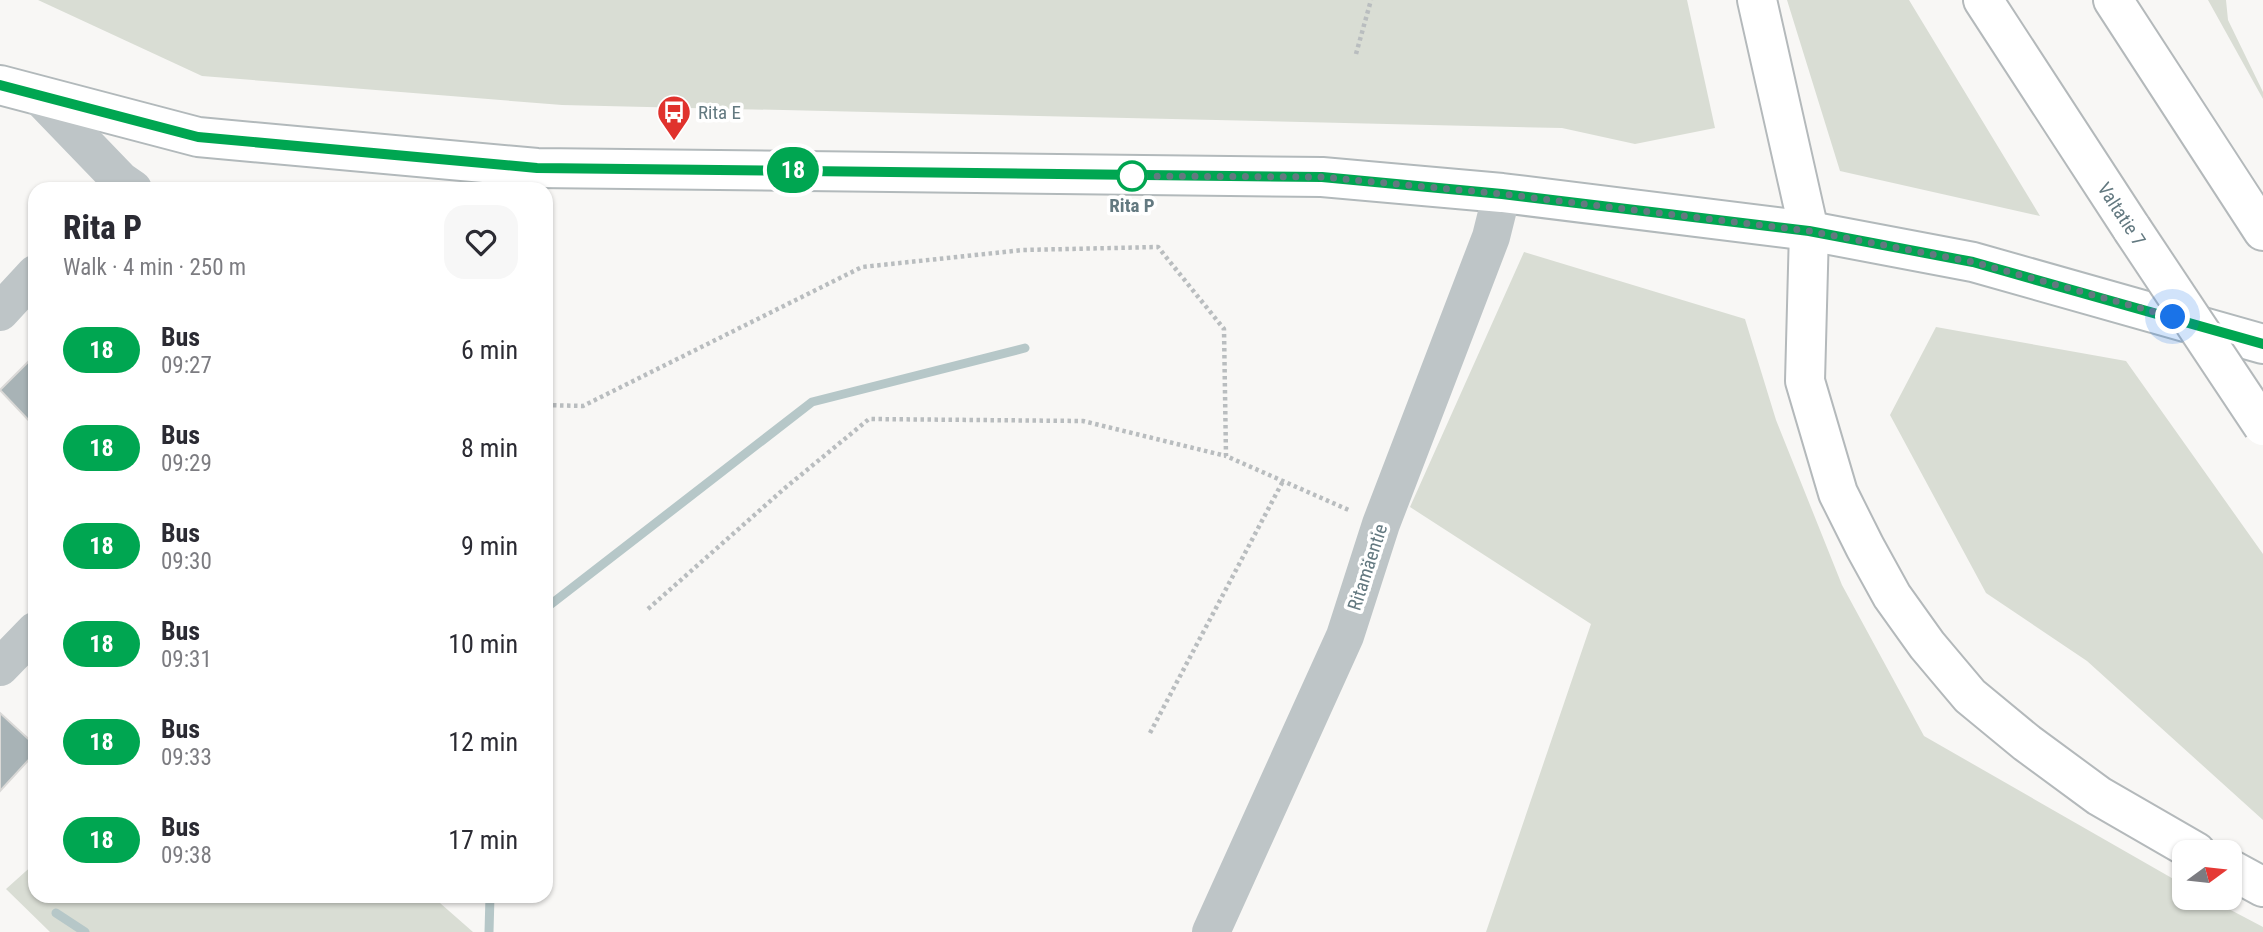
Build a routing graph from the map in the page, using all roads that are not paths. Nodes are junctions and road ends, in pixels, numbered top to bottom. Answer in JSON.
{"nodes":[{"id":1,"x":1757,"y":0,"type":"edge"},
{"id":2,"x":1983,"y":0,"type":"edge"},
{"id":3,"x":2113,"y":0,"type":"edge"},
{"id":4,"x":0,"y":85,"type":"edge"},
{"id":5,"x":40,"y":97,"type":"junction"},
{"id":6,"x":118,"y":182,"type":"edge"},
{"id":7,"x":1502,"y":194,"type":"junction"},
{"id":8,"x":1809,"y":231,"type":"junction"},
{"id":9,"x":2263,"y":232,"type":"edge"},
{"id":10,"x":28,"y":282,"type":"edge"},
{"id":11,"x":0,"y":312,"type":"edge"},
{"id":12,"x":2263,"y":344,"type":"edge"},
{"id":13,"x":2263,"y":426,"type":"edge"},
{"id":14,"x":28,"y":638,"type":"edge"},
{"id":15,"x":0,"y":667,"type":"edge"},
{"id":16,"x":2175,"y":840,"type":"edge"},
{"id":17,"x":2242,"y":876,"type":"edge"},
{"id":18,"x":2263,"y":887,"type":"edge"},
{"id":19,"x":1211,"y":932,"type":"edge"}],
"edges":[{"from":1,"to":8,"type":"main road"},
{"from":2,"to":13,"type":"main road","name":"Valtatie 7","bridge":true},
{"from":3,"to":9,"type":"main road"},
{"from":4,"to":5,"type":"main road"},
{"from":5,"to":6,"type":"street"},
{"from":5,"to":7,"type":"main road"},
{"from":7,"to":8,"type":"main road"},
{"from":7,"to":19,"type":"street","name":"Ritamäentie"},
{"from":8,"to":12,"type":"main road"},
{"from":8,"to":16,"type":"main road"},
{"from":10,"to":11,"type":"street"},
{"from":14,"to":15,"type":"street"},
{"from":17,"to":18,"type":"main road"}]}
